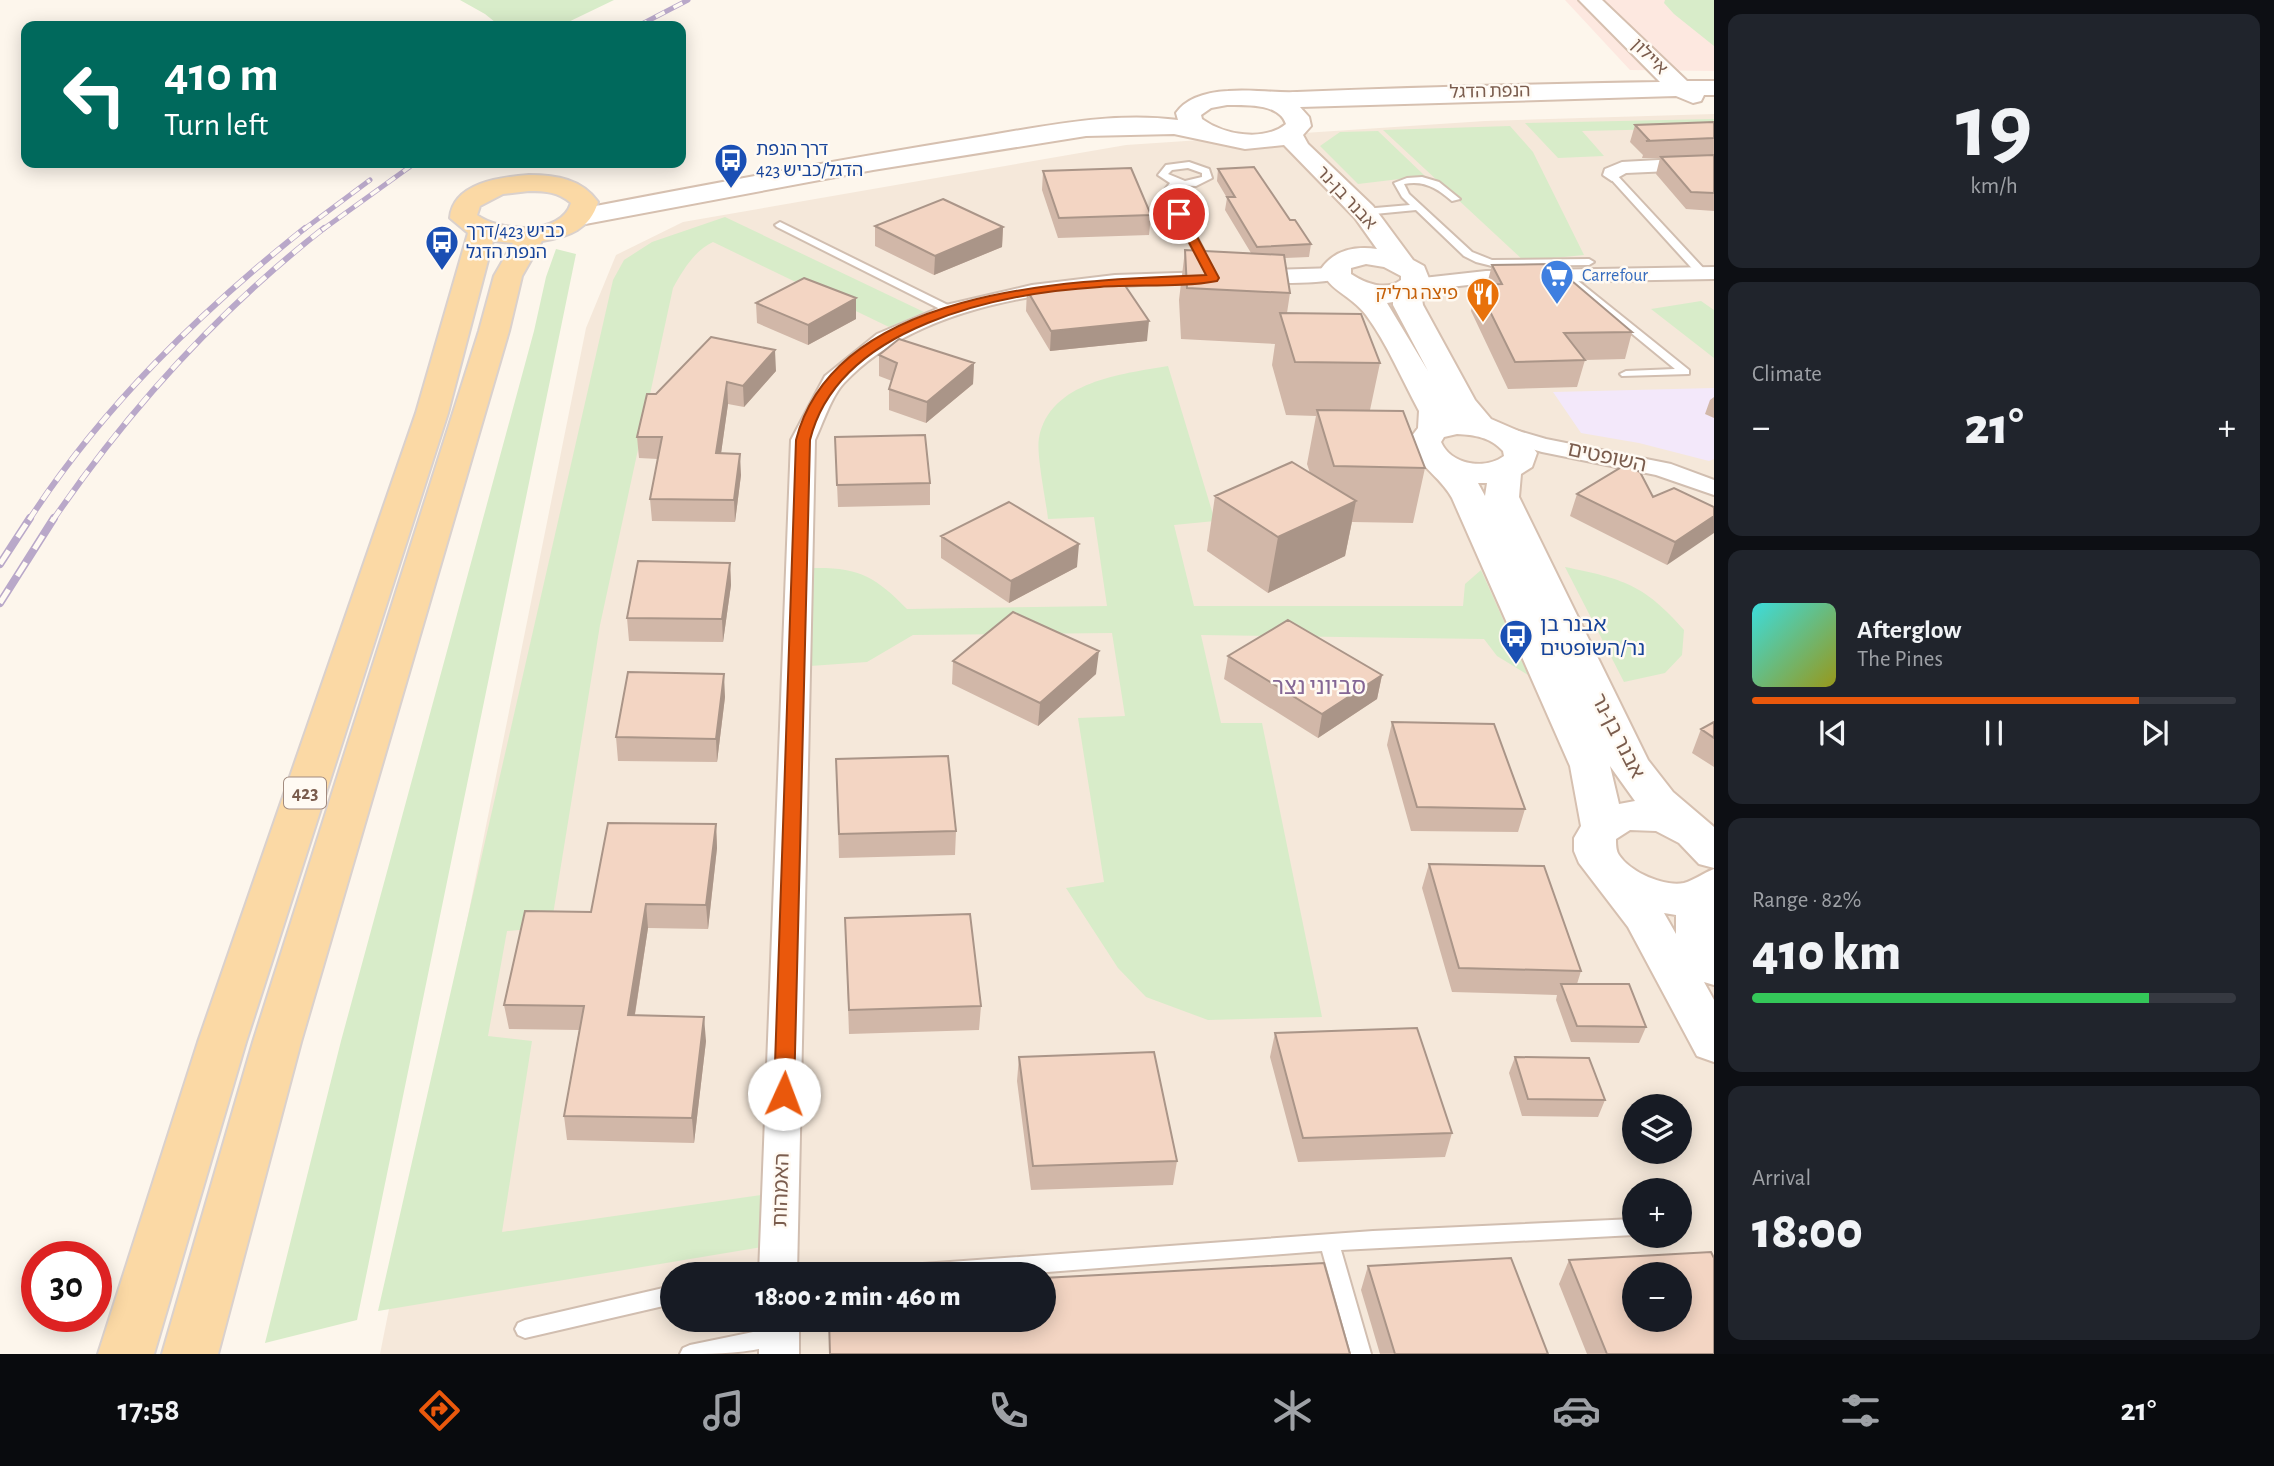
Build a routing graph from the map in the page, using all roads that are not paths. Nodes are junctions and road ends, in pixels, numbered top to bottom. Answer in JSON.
{"nodes":[{"id":1,"x":1590,"y":0,"type":"edge"},
{"id":2,"x":1620,"y":0,"type":"edge"},
{"id":3,"x":1651,"y":44,"type":"junction"},
{"id":4,"x":1704,"y":79,"type":"edge"},
{"id":5,"x":1556,"y":91,"type":"junction"},
{"id":6,"x":1714,"y":97,"type":"edge"},
{"id":7,"x":1266,"y":101,"type":"junction"},
{"id":8,"x":1196,"y":105,"type":"junction"},
{"id":9,"x":1714,"y":108,"type":"edge"},
{"id":10,"x":1294,"y":130,"type":"junction"},
{"id":11,"x":1202,"y":131,"type":"junction"},
{"id":12,"x":1245,"y":141,"type":"junction"},
{"id":13,"x":1714,"y":163,"type":"edge"},
{"id":14,"x":1612,"y":176,"type":"joint"},
{"id":15,"x":1176,"y":182,"type":"dead end"},
{"id":16,"x":1455,"y":199,"type":"dead end"},
{"id":17,"x":580,"y":206,"type":"junction"},
{"id":18,"x":1418,"y":207,"type":"junction"},
{"id":19,"x":1364,"y":212,"type":"junction"},
{"id":20,"x":780,"y":225,"type":"dead end"},
{"id":21,"x":482,"y":231,"type":"junction"},
{"id":22,"x":532,"y":235,"type":"junction"},
{"id":23,"x":1588,"y":262,"type":"dead end"},
{"id":24,"x":1708,"y":273,"type":"edge"},
{"id":25,"x":1350,"y":274,"type":"junction"},
{"id":26,"x":1567,"y":275,"type":"junction"},
{"id":27,"x":1408,"y":276,"type":"junction"},
{"id":28,"x":1213,"y":278,"type":"junction"},
{"id":29,"x":952,"y":310,"type":"junction"},
{"id":30,"x":1626,"y":374,"type":"dead end"},
{"id":31,"x":1491,"y":429,"type":"junction"},
{"id":32,"x":1438,"y":447,"type":"junction"},
{"id":33,"x":1505,"y":471,"type":"junction"},
{"id":34,"x":1714,"y":488,"type":"edge"},
{"id":35,"x":1602,"y":827,"type":"junction"},
{"id":36,"x":1708,"y":865,"type":"edge"},
{"id":37,"x":1617,"y":879,"type":"junction"},
{"id":38,"x":1714,"y":968,"type":"edge"},
{"id":39,"x":1714,"y":1043,"type":"edge"},
{"id":40,"x":1622,"y":1228,"type":"edge"},
{"id":41,"x":1329,"y":1242,"type":"junction"},
{"id":42,"x":770,"y":1262,"type":"edge"},
{"id":43,"x":1056,"y":1263,"type":"edge"},
{"id":44,"x":660,"y":1298,"type":"edge"},
{"id":45,"x":525,"y":1329,"type":"dead end"},
{"id":46,"x":131,"y":1336,"type":"edge"},
{"id":47,"x":779,"y":1336,"type":"edge"},
{"id":48,"x":104,"y":1354,"type":"edge"},
{"id":49,"x":190,"y":1354,"type":"edge"},
{"id":50,"x":690,"y":1354,"type":"edge"},
{"id":51,"x":1361,"y":1354,"type":"edge"}],
"edges":[{"from":1,"to":3,"type":"street","name":"איילון"},
{"from":2,"to":3,"type":"street","name":"איילון"},
{"from":3,"to":4,"type":"street","name":"איילון"},
{"from":3,"to":5,"type":"street"},
{"from":4,"to":5,"type":"street","name":"הנפת הדגל"},
{"from":4,"to":6,"type":"street"},
{"from":4,"to":9,"type":"street","name":"איילון"},
{"from":5,"to":7,"type":"street","name":"הנפת הדגל"},
{"from":7,"to":8,"type":"street","name":"הנפת הדגל"},
{"from":7,"to":10,"type":"street","name":"אבנר בן-נר"},
{"from":8,"to":11,"type":"street"},
{"from":8,"to":17,"type":"street","name":"הנפת הדגל"},
{"from":9,"to":10,"type":"street","name":"הנפת הדגל"},
{"from":10,"to":12,"type":"street","name":"הנפת הדגל"},
{"from":10,"to":19,"type":"street","name":"אבנר בן-נר"},
{"from":11,"to":12,"type":"street"},
{"from":11,"to":17,"type":"street"},
{"from":12,"to":25,"type":"street","name":"אבנר בן-נר"},
{"from":13,"to":14,"type":"street"},
{"from":14,"to":24,"type":"lane"},
{"from":15,"to":28,"type":"lane"},
{"from":16,"to":18,"type":"lane"},
{"from":17,"to":21,"type":"main road"},
{"from":17,"to":22,"type":"main road"},
{"from":18,"to":19,"type":"lane"},
{"from":18,"to":23,"type":"lane"},
{"from":19,"to":27,"type":"street","name":"אבנר בן-נר"},
{"from":20,"to":29,"type":"lane"},
{"from":21,"to":22,"type":"main road"},
{"from":21,"to":46,"type":"main road","number":"423"},
{"from":22,"to":49,"type":"main road","number":"423"},
{"from":24,"to":26,"type":"street"},
{"from":25,"to":27,"type":"street"},
{"from":25,"to":28,"type":"street","name":"האמהות"},
{"from":25,"to":32,"type":"street","name":"אבנר בן-נר"},
{"from":26,"to":27,"type":"street"},
{"from":26,"to":30,"type":"lane"},
{"from":27,"to":31,"type":"street","name":"אבנר בן-נר"},
{"from":28,"to":29,"type":"street","name":"האמהות"},
{"from":29,"to":42,"type":"street","name":"האמהות"},
{"from":31,"to":32,"type":"street"},
{"from":31,"to":33,"type":"street","name":"אבנר בן-נר"},
{"from":31,"to":34,"type":"street","name":"השופטים"},
{"from":32,"to":33,"type":"street"},
{"from":32,"to":35,"type":"street","name":"אבנר בן-נר"},
{"from":33,"to":36,"type":"street","name":"אבנר בן-נר"},
{"from":35,"to":36,"type":"street"},
{"from":35,"to":37,"type":"street","name":"אבנר בן-נר"},
{"from":36,"to":37,"type":"street"},
{"from":36,"to":38,"type":"street"},
{"from":37,"to":39,"type":"street"},
{"from":40,"to":41,"type":"lane"},
{"from":41,"to":43,"type":"lane"},
{"from":41,"to":51,"type":"lane"},
{"from":44,"to":45,"type":"lane"},
{"from":46,"to":48,"type":"lane"},
{"from":47,"to":50,"type":"lane"}]}
